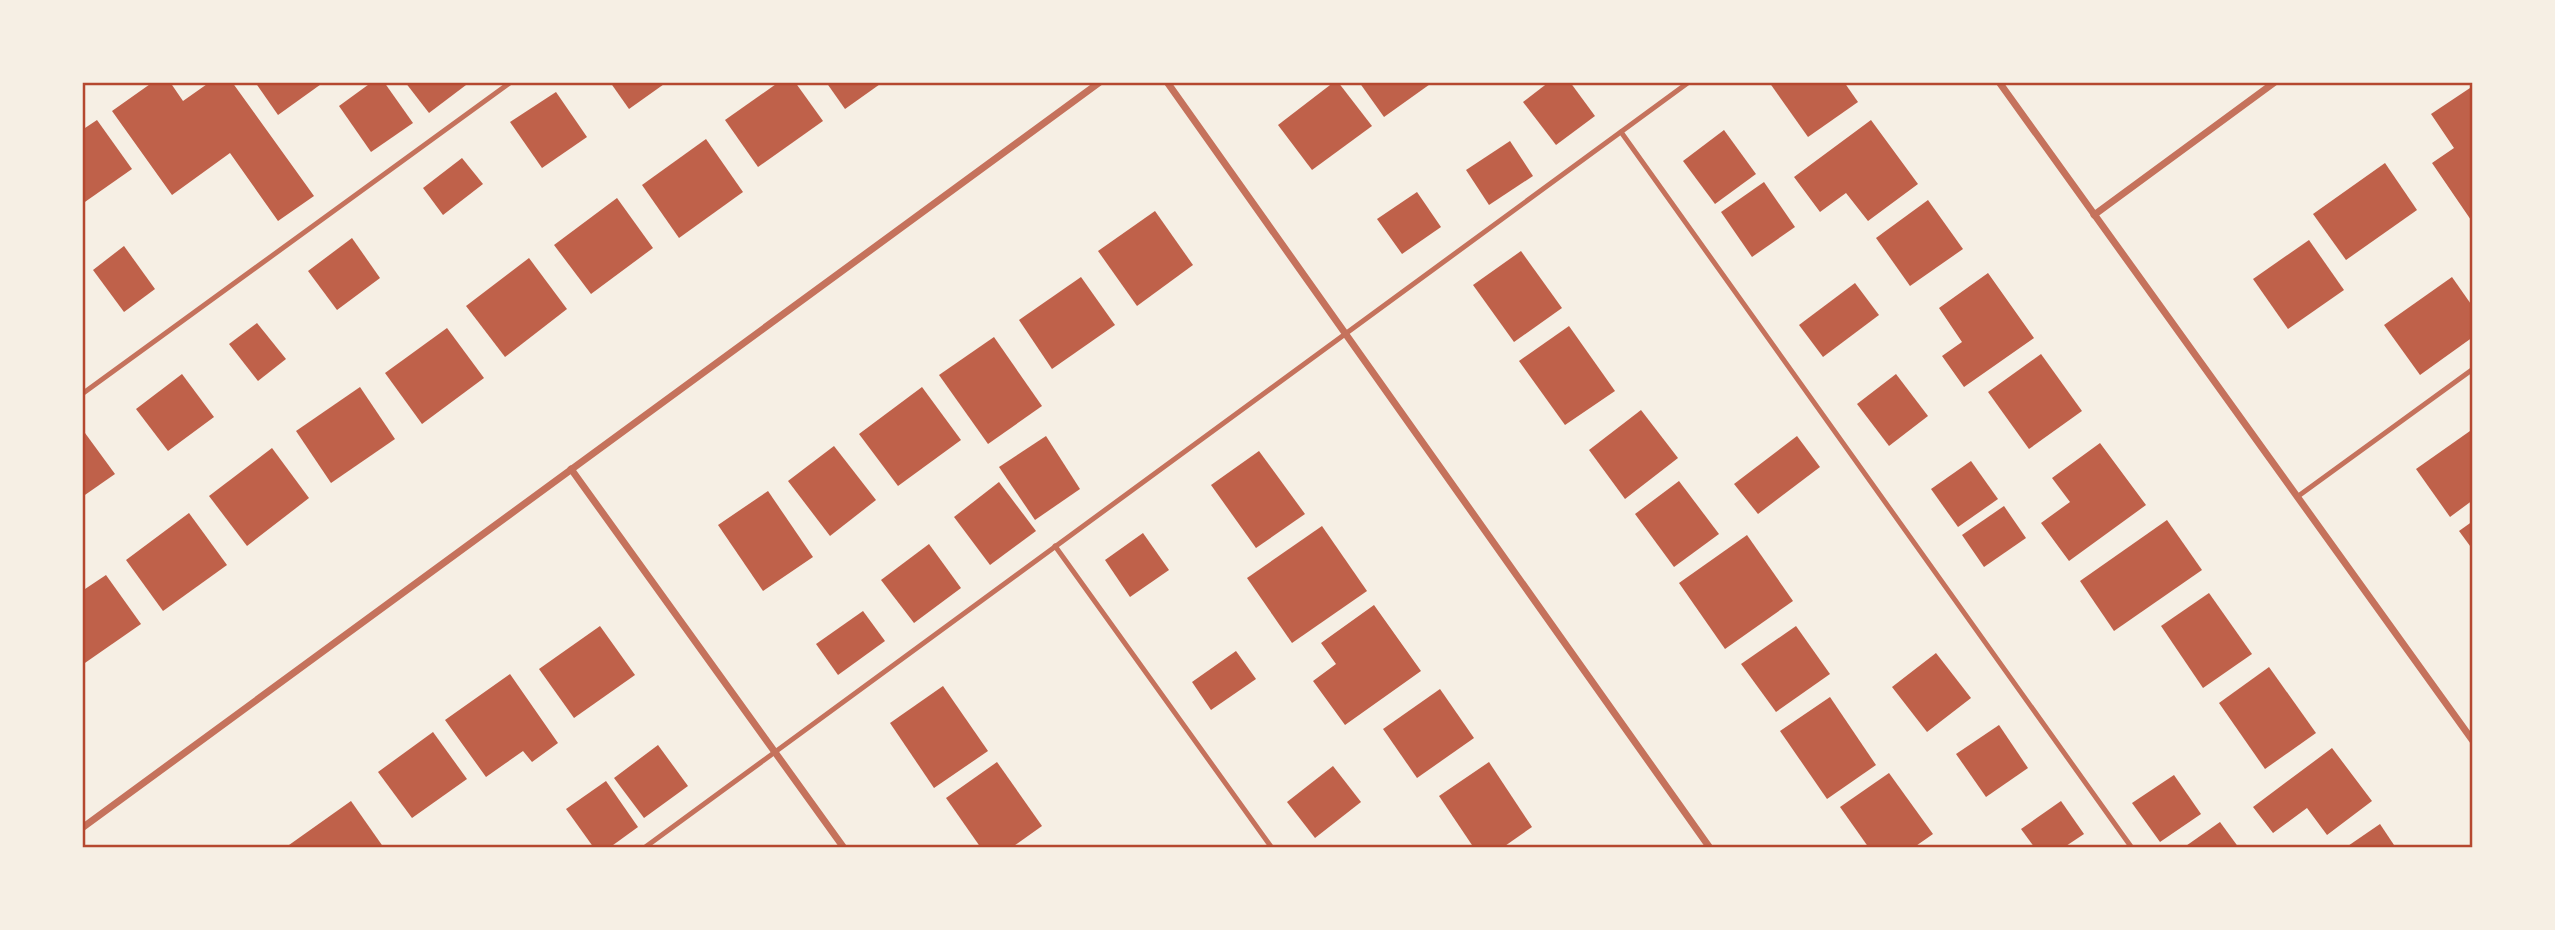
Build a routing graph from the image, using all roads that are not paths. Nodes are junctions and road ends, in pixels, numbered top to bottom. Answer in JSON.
{"nodes":[{"id":1,"x":511,"y":82,"type":"edge"},
{"id":2,"x":1100,"y":82,"type":"edge"},
{"id":3,"x":1167,"y":82,"type":"edge"},
{"id":4,"x":1689,"y":82,"type":"edge"},
{"id":5,"x":1999,"y":82,"type":"edge"},
{"id":6,"x":2275,"y":82,"type":"edge"},
{"id":7,"x":1621,"y":132,"type":"junction"},
{"id":8,"x":2094,"y":215,"type":"junction"},
{"id":9,"x":1344,"y":333,"type":"junction"},
{"id":10,"x":2473,"y":369,"type":"edge"},
{"id":11,"x":82,"y":394,"type":"edge"},
{"id":12,"x":571,"y":469,"type":"junction"},
{"id":13,"x":2297,"y":497,"type":"junction"},
{"id":14,"x":1055,"y":547,"type":"junction"},
{"id":15,"x":2473,"y":741,"type":"edge"},
{"id":16,"x":775,"y":753,"type":"junction"},
{"id":17,"x":82,"y":828,"type":"edge"},
{"id":18,"x":644,"y":848,"type":"edge"},
{"id":19,"x":844,"y":848,"type":"edge"},
{"id":20,"x":1272,"y":848,"type":"edge"},
{"id":21,"x":1710,"y":848,"type":"edge"},
{"id":22,"x":2132,"y":848,"type":"edge"}],
"edges":[{"from":1,"to":11,"type":"lane"},
{"from":2,"to":12,"type":"street"},
{"from":3,"to":9,"type":"street"},
{"from":4,"to":7,"type":"lane"},
{"from":5,"to":8,"type":"street"},
{"from":6,"to":8,"type":"street"},
{"from":7,"to":9,"type":"lane"},
{"from":7,"to":22,"type":"lane"},
{"from":8,"to":13,"type":"street"},
{"from":9,"to":14,"type":"lane"},
{"from":9,"to":21,"type":"street"},
{"from":10,"to":13,"type":"lane"},
{"from":12,"to":16,"type":"street"},
{"from":12,"to":17,"type":"street"},
{"from":13,"to":15,"type":"street"},
{"from":14,"to":16,"type":"lane"},
{"from":14,"to":20,"type":"lane"},
{"from":16,"to":18,"type":"lane"},
{"from":16,"to":19,"type":"street"}]}
